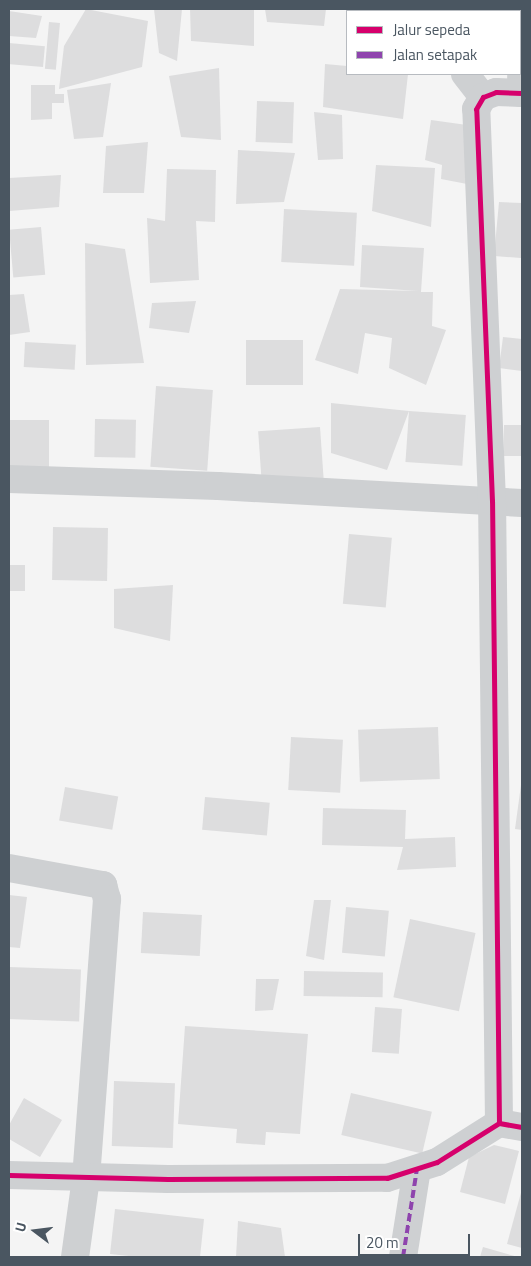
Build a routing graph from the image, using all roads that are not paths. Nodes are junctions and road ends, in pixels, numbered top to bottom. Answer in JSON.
{"nodes":[{"id":1,"x":522,"y":9,"type":"edge"},
{"id":2,"x":466,"y":75,"type":"edge"},
{"id":3,"x":522,"y":93,"type":"edge"},
{"id":4,"x":483,"y":97,"type":"junction"},
{"id":5,"x":9,"y":479,"type":"edge"},
{"id":6,"x":492,"y":501,"type":"junction"},
{"id":7,"x":522,"y":503,"type":"edge"},
{"id":8,"x":9,"y":868,"type":"edge"},
{"id":9,"x":511,"y":1125,"type":"edge"},
{"id":10,"x":417,"y":1169,"type":"junction"},
{"id":11,"x":9,"y":1174,"type":"edge"},
{"id":12,"x":86,"y":1178,"type":"junction"},
{"id":13,"x":75,"y":1257,"type":"edge"},
{"id":14,"x":403,"y":1257,"type":"edge"}],
"edges":[{"from":1,"to":3,"type":"street"},
{"from":2,"to":4,"type":"street"},
{"from":3,"to":4,"type":"street"},
{"from":4,"to":6,"type":"street"},
{"from":5,"to":6,"type":"street"},
{"from":6,"to":7,"type":"street"},
{"from":6,"to":9,"type":"street"},
{"from":8,"to":12,"type":"street"},
{"from":9,"to":10,"type":"street"},
{"from":10,"to":12,"type":"street"},
{"from":10,"to":14,"type":"street"},
{"from":11,"to":12,"type":"street"},
{"from":12,"to":13,"type":"street"}]}
